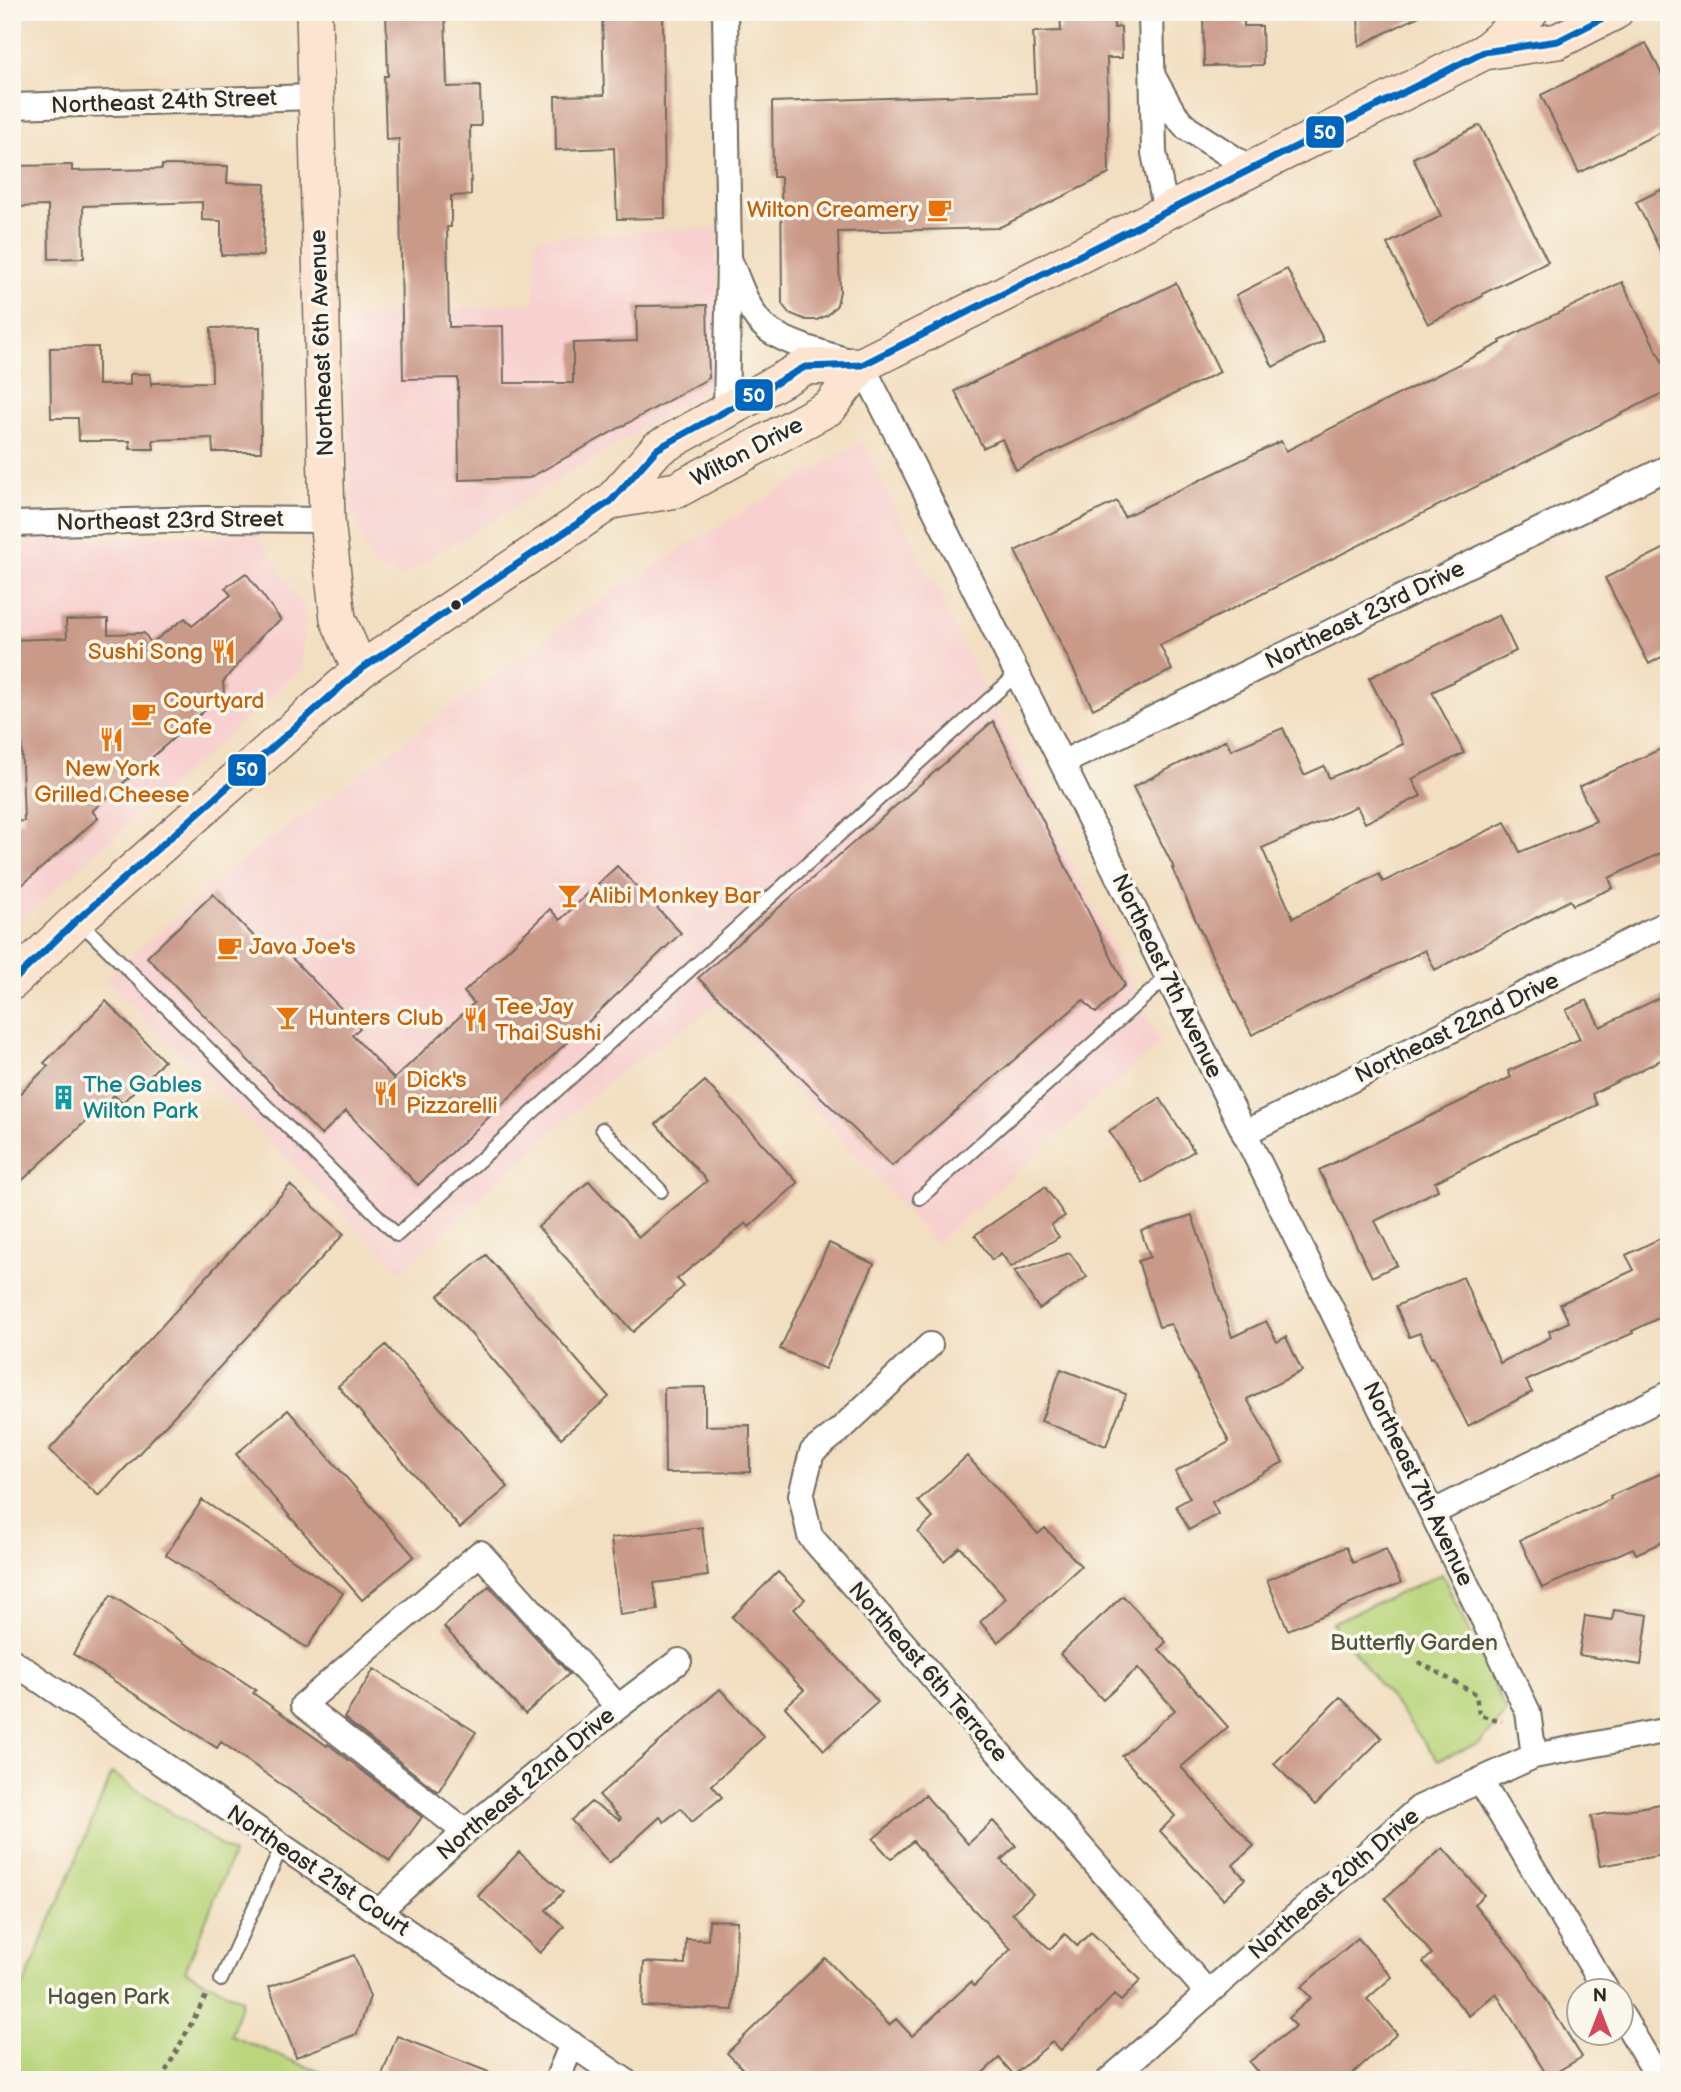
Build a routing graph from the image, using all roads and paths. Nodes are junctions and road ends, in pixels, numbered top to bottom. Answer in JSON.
{"nodes":[{"id":1,"x":314,"y":12,"type":"edge"},
{"id":2,"x":725,"y":12,"type":"edge"},
{"id":3,"x":1151,"y":12,"type":"edge"},
{"id":4,"x":1530,"y":12,"type":"edge"},
{"id":5,"x":1615,"y":12,"type":"edge"},
{"id":6,"x":1485,"y":52,"type":"junction"},
{"id":7,"x":1152,"y":74,"type":"junction"},
{"id":8,"x":316,"y":97,"type":"junction"},
{"id":9,"x":12,"y":106,"type":"edge"},
{"id":10,"x":1251,"y":169,"type":"junction"},
{"id":11,"x":1166,"y":211,"type":"junction"},
{"id":12,"x":729,"y":259,"type":"junction"},
{"id":13,"x":862,"y":365,"type":"junction"},
{"id":14,"x":726,"y":409,"type":"junction"},
{"id":15,"x":1669,"y":467,"type":"edge"},
{"id":16,"x":611,"y":501,"type":"junction"},
{"id":17,"x":327,"y":520,"type":"junction"},
{"id":18,"x":12,"y":524,"type":"edge"},
{"id":19,"x":360,"y":670,"type":"junction"},
{"id":20,"x":1017,"y":674,"type":"junction"},
{"id":21,"x":1062,"y":763,"type":"junction"},
{"id":22,"x":78,"y":919,"type":"junction"},
{"id":23,"x":1669,"y":922,"type":"edge"},
{"id":24,"x":1167,"y":976,"type":"junction"},
{"id":25,"x":12,"y":982,"type":"edge"},
{"id":26,"x":602,"y":1129,"type":"dead end"},
{"id":27,"x":1244,"y":1133,"type":"junction"},
{"id":28,"x":661,"y":1191,"type":"dead end"},
{"id":29,"x":920,"y":1198,"type":"dead end"},
{"id":30,"x":930,"y":1345,"type":"dead end"},
{"id":31,"x":1669,"y":1394,"type":"edge"},
{"id":32,"x":1433,"y":1513,"type":"junction"},
{"id":33,"x":12,"y":1661,"type":"edge"},
{"id":34,"x":680,"y":1661,"type":"dead end"},
{"id":35,"x":1419,"y":1662,"type":"dead end"},
{"id":36,"x":618,"y":1707,"type":"junction"},
{"id":37,"x":1528,"y":1712,"type":"junction"},
{"id":38,"x":1669,"y":1730,"type":"edge"},
{"id":39,"x":1534,"y":1756,"type":"junction"},
{"id":40,"x":1480,"y":1780,"type":"junction"},
{"id":41,"x":465,"y":1832,"type":"junction"},
{"id":42,"x":282,"y":1846,"type":"junction"},
{"id":43,"x":378,"y":1912,"type":"junction"},
{"id":44,"x":1598,"y":1976,"type":"edge"},
{"id":45,"x":221,"y":1980,"type":"joint"},
{"id":46,"x":1208,"y":1993,"type":"junction"},
{"id":47,"x":1636,"y":2040,"type":"edge"},
{"id":48,"x":572,"y":2044,"type":"junction"},
{"id":49,"x":161,"y":2080,"type":"edge"},
{"id":50,"x":557,"y":2080,"type":"edge"},
{"id":51,"x":624,"y":2080,"type":"edge"},
{"id":52,"x":1109,"y":2080,"type":"edge"},
{"id":53,"x":1660,"y":2080,"type":"edge"}],
"edges":[{"from":1,"to":8,"type":"main road","name":"Northeast 6th Avenue"},
{"from":2,"to":12,"type":"street"},
{"from":3,"to":7,"type":"street"},
{"from":4,"to":6,"type":"main road","name":"Wilton Drive"},
{"from":5,"to":6,"type":"main road","name":"Wilton Drive"},
{"from":6,"to":10,"type":"main road","name":"Wilton Drive"},
{"from":7,"to":10,"type":"street"},
{"from":7,"to":11,"type":"street"},
{"from":8,"to":9,"type":"street","name":"Northeast 24th Street"},
{"from":8,"to":17,"type":"main road","name":"Northeast 6th Avenue"},
{"from":10,"to":11,"type":"main road","name":"Wilton Drive"},
{"from":11,"to":13,"type":"main road","name":"Wilton Drive"},
{"from":12,"to":13,"type":"street"},
{"from":12,"to":14,"type":"street"},
{"from":13,"to":14,"type":"main road","name":"Wilton Drive"},
{"from":13,"to":16,"type":"main road","name":"Wilton Drive"},
{"from":13,"to":20,"type":"street","name":"Northeast 7th Avenue"},
{"from":14,"to":16,"type":"main road","name":"Wilton Drive"},
{"from":15,"to":21,"type":"street","name":"Northeast 23rd Drive"},
{"from":16,"to":19,"type":"main road","name":"Wilton Drive"},
{"from":17,"to":18,"type":"street","name":"Northeast 23rd Street"},
{"from":17,"to":19,"type":"main road","name":"Northeast 6th Avenue"},
{"from":19,"to":22,"type":"main road","name":"Wilton Drive"},
{"from":20,"to":21,"type":"street","name":"Northeast 7th Avenue"},
{"from":20,"to":22,"type":"lane"},
{"from":21,"to":24,"type":"street","name":"Northeast 7th Avenue"},
{"from":22,"to":25,"type":"main road","name":"Wilton Drive"},
{"from":23,"to":27,"type":"street","name":"Northeast 22nd Drive"},
{"from":24,"to":27,"type":"street","name":"Northeast 7th Avenue"},
{"from":24,"to":29,"type":"lane"},
{"from":26,"to":28,"type":"lane"},
{"from":27,"to":32,"type":"street","name":"Northeast 7th Avenue"},
{"from":30,"to":46,"type":"street","name":"Northeast 6th Terrace"},
{"from":31,"to":32,"type":"street"},
{"from":32,"to":37,"type":"street","name":"Northeast 7th Avenue"},
{"from":33,"to":42,"type":"street","name":"Northeast 21st Court"},
{"from":34,"to":36,"type":"street","name":"Northeast 22nd Drive"},
{"from":35,"to":37,"type":"path"},
{"from":36,"to":41,"type":"street","name":"Northeast 22nd Drive"},
{"from":36,"to":41,"type":"street"},
{"from":37,"to":39,"type":"street","name":"Northeast 7th Avenue"},
{"from":38,"to":39,"type":"street","name":"Northeast 20th Drive"},
{"from":39,"to":40,"type":"street","name":"Northeast 20th Drive"},
{"from":40,"to":44,"type":"street"},
{"from":40,"to":46,"type":"street","name":"Northeast 20th Drive"},
{"from":41,"to":43,"type":"street","name":"Northeast 22nd Drive"},
{"from":42,"to":43,"type":"street","name":"Northeast 21st Court"},
{"from":42,"to":45,"type":"lane"},
{"from":43,"to":48,"type":"street","name":"Northeast 21st Court"},
{"from":45,"to":49,"type":"path"},
{"from":46,"to":52,"type":"street","name":"Northeast 20th Drive"},
{"from":47,"to":53,"type":"street"},
{"from":48,"to":50,"type":"street"},
{"from":48,"to":51,"type":"street","name":"Northeast 21st Court"}]}
